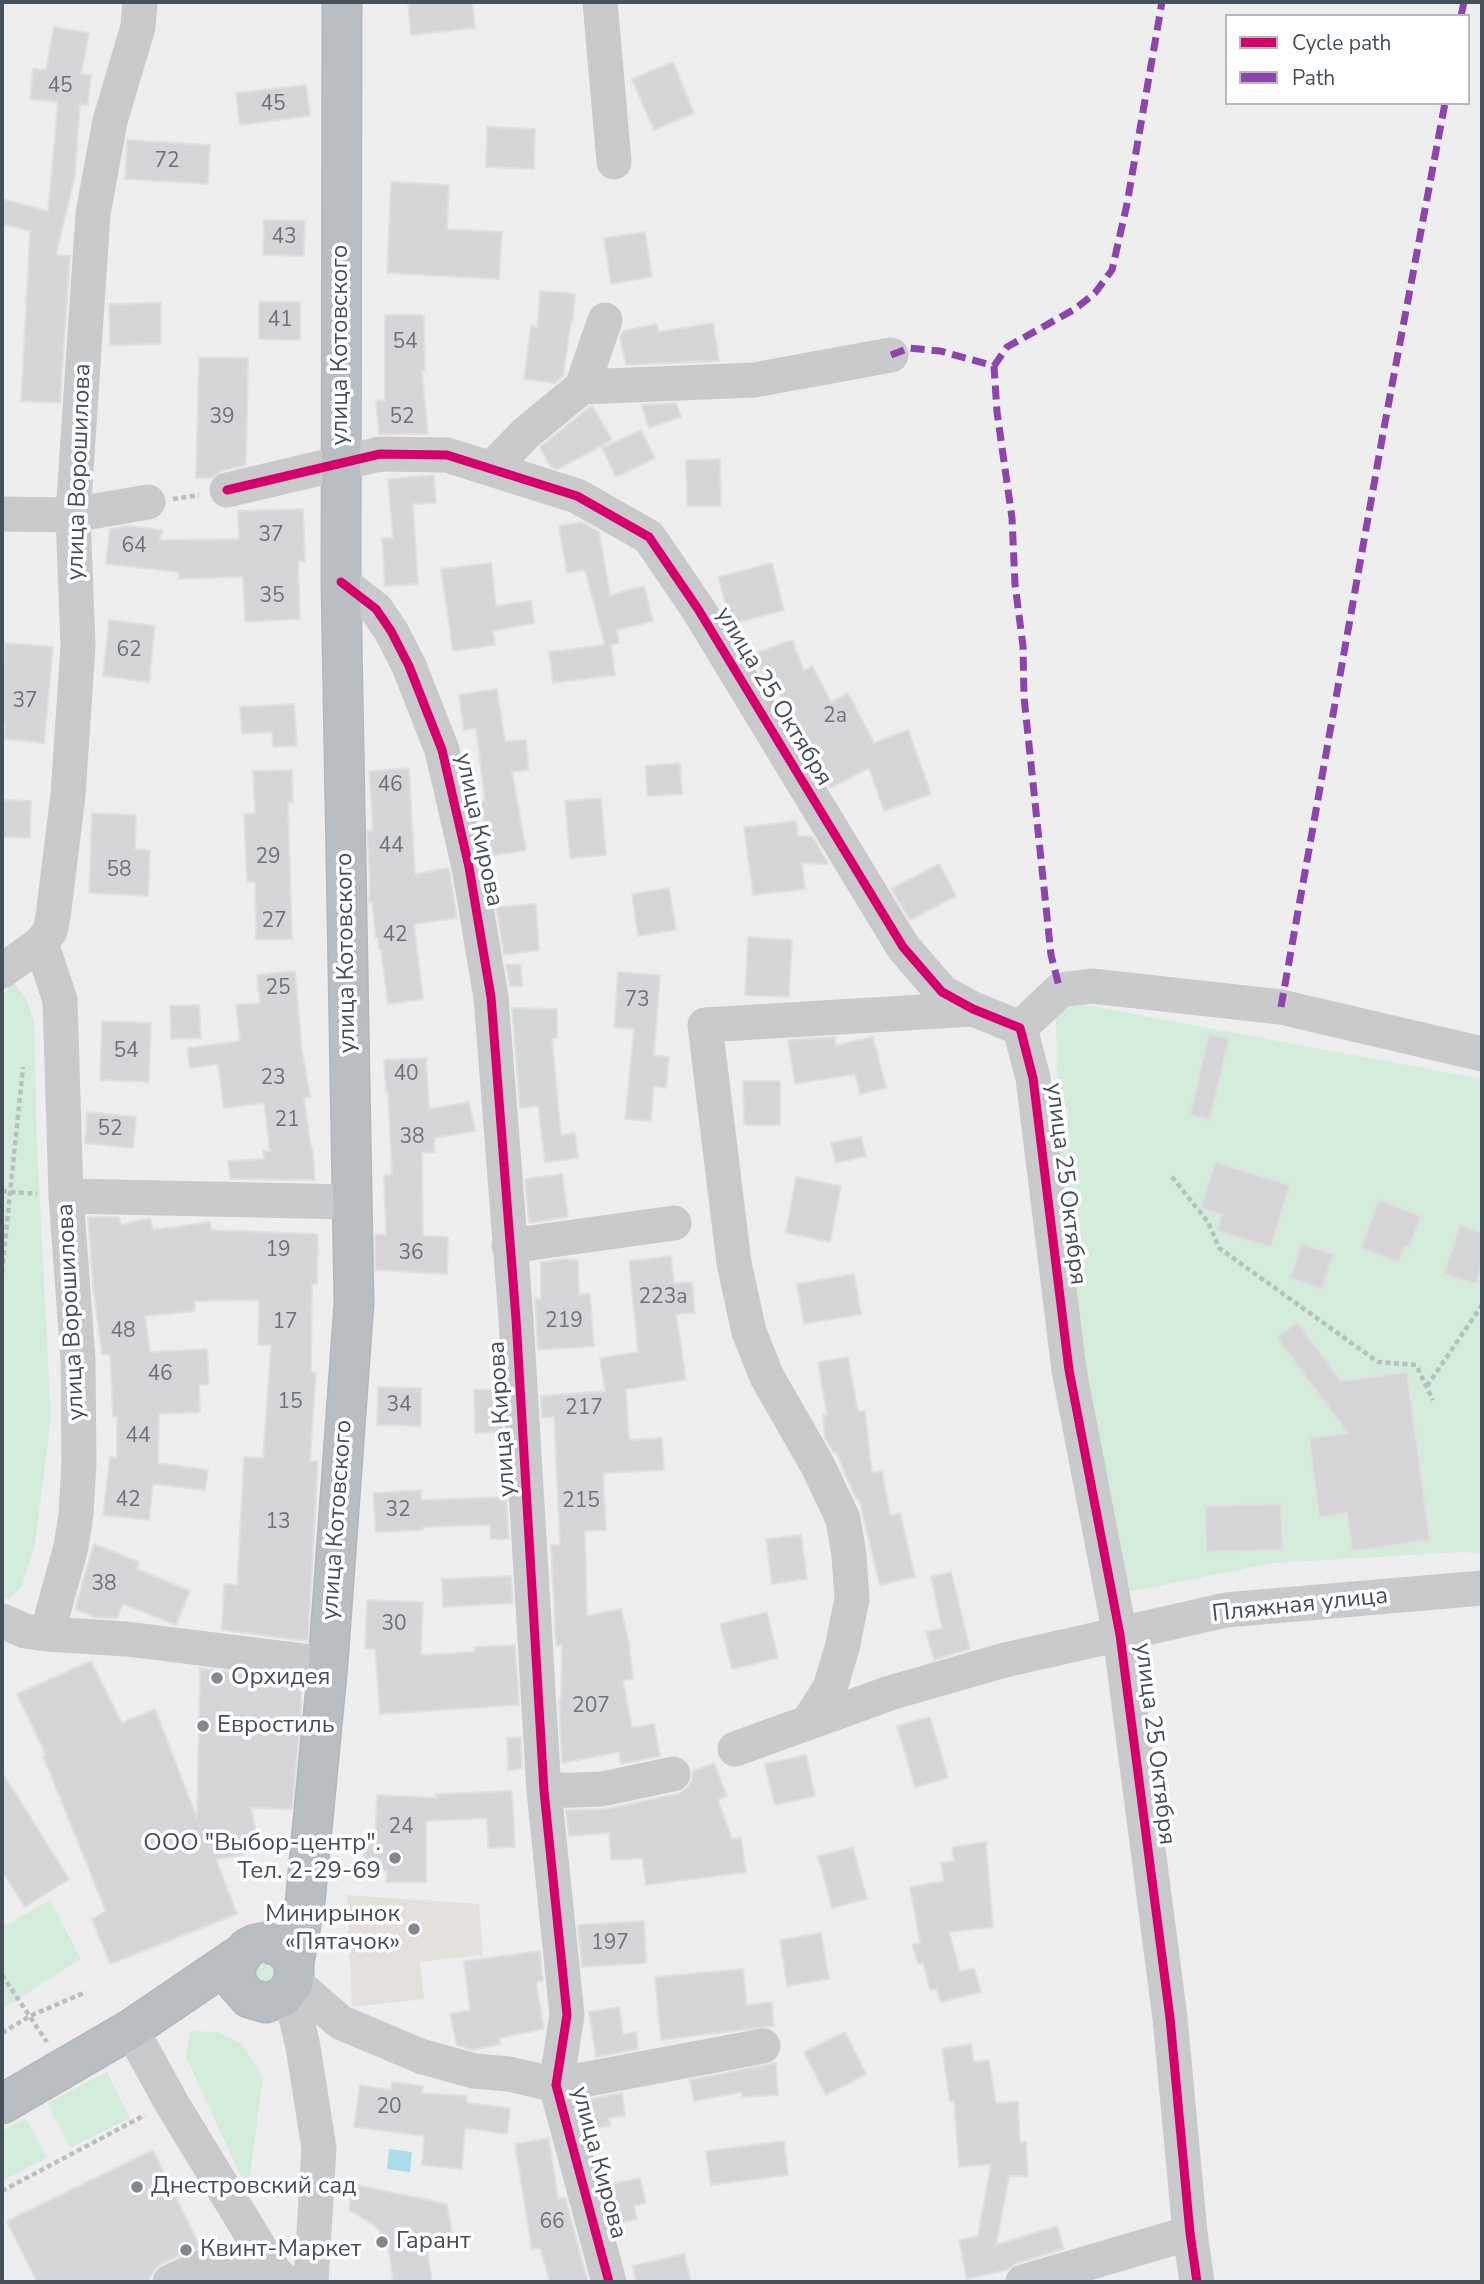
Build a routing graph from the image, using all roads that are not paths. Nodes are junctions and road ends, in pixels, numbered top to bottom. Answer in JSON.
{"nodes":[{"id":1,"x":140,"y":2,"type":"edge"},
{"id":2,"x":342,"y":2,"type":"edge"},
{"id":3,"x":600,"y":2,"type":"edge"},
{"id":4,"x":614,"y":162,"type":"dead end"},
{"id":5,"x":605,"y":320,"type":"dead end"},
{"id":6,"x":891,"y":355,"type":"dead end"},
{"id":7,"x":582,"y":387,"type":"junction"},
{"id":8,"x":341,"y":464,"type":"junction"},
{"id":9,"x":492,"y":468,"type":"junction"},
{"id":10,"x":227,"y":490,"type":"road end"},
{"id":11,"x":148,"y":502,"type":"road end"},
{"id":12,"x":5,"y":512,"type":"edge"},
{"id":13,"x":73,"y":515,"type":"junction"},
{"id":14,"x":341,"y":582,"type":"junction"},
{"id":15,"x":41,"y":943,"type":"junction"},
{"id":16,"x":2,"y":971,"type":"edge"},
{"id":17,"x":973,"y":1009,"type":"junction"},
{"id":18,"x":1020,"y":1028,"type":"junction"},
{"id":19,"x":1482,"y":1054,"type":"edge"},
{"id":20,"x":65,"y":1196,"type":"junction"},
{"id":21,"x":351,"y":1202,"type":"junction"},
{"id":22,"x":674,"y":1223,"type":"dead end"},
{"id":23,"x":509,"y":1246,"type":"junction"},
{"id":24,"x":1482,"y":1588,"type":"edge"},
{"id":25,"x":2,"y":1621,"type":"edge"},
{"id":26,"x":47,"y":1634,"type":"junction"},
{"id":27,"x":1120,"y":1635,"type":"junction"},
{"id":28,"x":328,"y":1664,"type":"junction"},
{"id":29,"x":809,"y":1721,"type":"junction"},
{"id":30,"x":735,"y":1749,"type":"dead end"},
{"id":31,"x":673,"y":1774,"type":"dead end"},
{"id":32,"x":544,"y":1791,"type":"junction"},
{"id":33,"x":304,"y":1903,"type":"junction"},
{"id":34,"x":248,"y":1949,"type":"junction"},
{"id":35,"x":277,"y":1987,"type":"junction"},
{"id":36,"x":187,"y":1992,"type":"junction"},
{"id":37,"x":131,"y":2029,"type":"junction"},
{"id":38,"x":763,"y":2046,"type":"dead end"},
{"id":39,"x":556,"y":2085,"type":"junction"},
{"id":40,"x":2,"y":2105,"type":"edge"},
{"id":41,"x":1190,"y":2233,"type":"junction"},
{"id":42,"x":281,"y":2278,"type":"edge"},
{"id":43,"x":170,"y":2282,"type":"edge"},
{"id":44,"x":312,"y":2282,"type":"edge"},
{"id":45,"x":609,"y":2282,"type":"edge"},
{"id":46,"x":1023,"y":2282,"type":"edge"},
{"id":47,"x":1197,"y":2282,"type":"edge"}],
"edges":[{"from":1,"to":13,"type":"street","name":"улица Ворошилова"},
{"from":2,"to":8,"type":"highway","name":"улица Котовского"},
{"from":3,"to":4,"type":"street"},
{"from":5,"to":7,"type":"street"},
{"from":6,"to":7,"type":"street"},
{"from":7,"to":9,"type":"street"},
{"from":8,"to":9,"type":"street","name":"улица 25 Октября"},
{"from":8,"to":10,"type":"street","name":"улица 25 Октября"},
{"from":8,"to":14,"type":"highway","name":"улица Котовского"},
{"from":9,"to":17,"type":"street","name":"улица 25 Октября"},
{"from":11,"to":13,"type":"street"},
{"from":12,"to":13,"type":"street"},
{"from":13,"to":15,"type":"street","name":"улица Ворошилова"},
{"from":14,"to":21,"type":"highway","name":"улица Котовского"},
{"from":14,"to":23,"type":"street","name":"улица Кирова"},
{"from":15,"to":16,"type":"street"},
{"from":15,"to":20,"type":"street","name":"улица Ворошилова"},
{"from":17,"to":18,"type":"street","name":"улица 25 Октября"},
{"from":17,"to":29,"type":"street"},
{"from":18,"to":19,"type":"street"},
{"from":18,"to":27,"type":"street","name":"улица 25 Октября"},
{"from":20,"to":21,"type":"street"},
{"from":20,"to":26,"type":"street","name":"улица Ворошилова"},
{"from":21,"to":28,"type":"highway","name":"улица Котовского"},
{"from":22,"to":23,"type":"street"},
{"from":23,"to":32,"type":"street","name":"улица Кирова"},
{"from":24,"to":27,"type":"street","name":"Пляжная улица"},
{"from":25,"to":26,"type":"street"},
{"from":26,"to":28,"type":"street"},
{"from":27,"to":29,"type":"street","name":"Пляжная улица"},
{"from":27,"to":41,"type":"street","name":"улица 25 Октября"},
{"from":28,"to":33,"type":"highway","name":"улица Котовского"},
{"from":29,"to":30,"type":"street","name":"Пляжная улица"},
{"from":31,"to":32,"type":"street"},
{"from":32,"to":39,"type":"street","name":"улица Кирова"},
{"from":33,"to":34,"type":"highway"},
{"from":33,"to":35,"type":"highway","name":"улица Котовского"},
{"from":34,"to":35,"type":"highway"},
{"from":34,"to":35,"type":"highway"},
{"from":34,"to":36,"type":"highway"},
{"from":35,"to":36,"type":"highway"},
{"from":35,"to":39,"type":"street"},
{"from":35,"to":44,"type":"street"},
{"from":36,"to":37,"type":"highway"},
{"from":37,"to":40,"type":"highway"},
{"from":37,"to":42,"type":"street"},
{"from":38,"to":39,"type":"street"},
{"from":39,"to":45,"type":"street","name":"улица Кирова"},
{"from":41,"to":46,"type":"street"},
{"from":41,"to":47,"type":"street","name":"улица 25 Октября"},
{"from":42,"to":43,"type":"street"}]}
